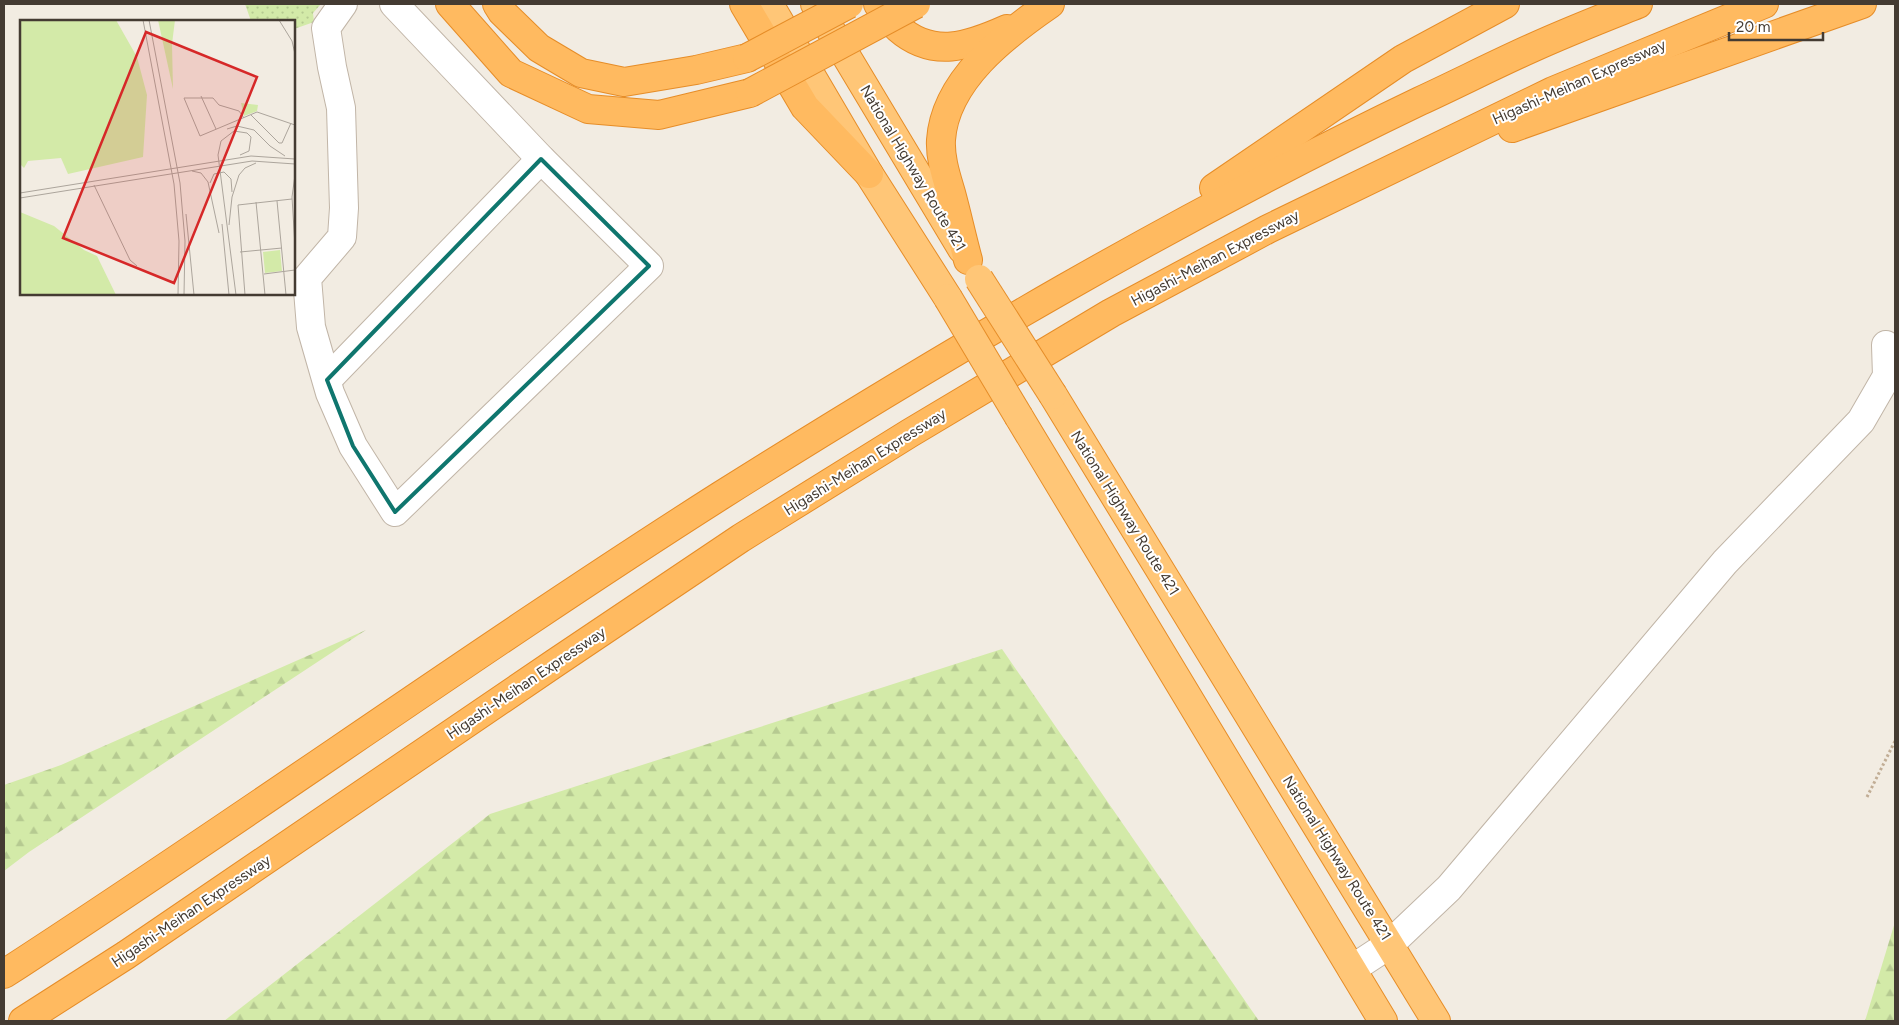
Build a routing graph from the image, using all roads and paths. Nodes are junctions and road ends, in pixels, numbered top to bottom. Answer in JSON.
{"nodes":[{"id":1,"x":343,"y":4,"type":"edge"},
{"id":2,"x":394,"y":4,"type":"edge"},
{"id":3,"x":450,"y":4,"type":"edge"},
{"id":4,"x":497,"y":4,"type":"edge"},
{"id":5,"x":744,"y":4,"type":"edge"},
{"id":6,"x":769,"y":4,"type":"edge"},
{"id":7,"x":815,"y":4,"type":"edge"},
{"id":8,"x":849,"y":4,"type":"edge"},
{"id":9,"x":878,"y":4,"type":"edge"},
{"id":10,"x":916,"y":4,"type":"edge"},
{"id":11,"x":1050,"y":4,"type":"edge"},
{"id":12,"x":1505,"y":4,"type":"edge"},
{"id":13,"x":1638,"y":4,"type":"edge"},
{"id":14,"x":1764,"y":4,"type":"edge"},
{"id":15,"x":1862,"y":4,"type":"edge"},
{"id":16,"x":1025,"y":21,"type":"junction"},
{"id":17,"x":541,"y":159,"type":"junction"},
{"id":18,"x":869,"y":174,"type":"junction"},
{"id":19,"x":1379,"y":175,"type":"junction"},
{"id":20,"x":974,"y":269,"type":"junction"},
{"id":21,"x":1088,"y":273,"type":"junction"},
{"id":22,"x":1886,"y":345,"type":"dead end"},
{"id":23,"x":327,"y":380,"type":"junction"},
{"id":24,"x":1895,"y":741,"type":"edge"},
{"id":25,"x":1867,"y":797,"type":"dead end"},
{"id":26,"x":1390,"y":944,"type":"junction"},
{"id":27,"x":1352,"y":969,"type":"junction"},
{"id":28,"x":4,"y":974,"type":"edge"},
{"id":29,"x":23,"y":1021,"type":"edge"},
{"id":30,"x":1383,"y":1021,"type":"edge"},
{"id":31,"x":1436,"y":1021,"type":"edge"}],
"edges":[{"from":1,"to":23,"type":"street"},
{"from":2,"to":17,"type":"street"},
{"from":3,"to":10,"type":"highway","bridge":true},
{"from":4,"to":8,"type":"highway","bridge":true},
{"from":5,"to":18,"type":"highway"},
{"from":6,"to":18,"type":"highway"},
{"from":7,"to":20,"type":"highway","name":"National Highway Route 421"},
{"from":9,"to":16,"type":"highway"},
{"from":11,"to":16,"type":"highway"},
{"from":12,"to":21,"type":"highway"},
{"from":13,"to":21,"type":"highway"},
{"from":14,"to":19,"type":"highway","name":"Higashi-Meihan Expressway"},
{"from":15,"to":19,"type":"highway"},
{"from":16,"to":20,"type":"highway"},
{"from":17,"to":23,"type":"street"},
{"from":17,"to":23,"type":"street"},
{"from":18,"to":27,"type":"highway","bridge":true},
{"from":19,"to":29,"type":"highway","name":"Higashi-Meihan Expressway"},
{"from":20,"to":26,"type":"highway","name":"National Highway Route 421","bridge":true},
{"from":21,"to":28,"type":"highway"},
{"from":22,"to":26,"type":"street"},
{"from":24,"to":25,"type":"path"},
{"from":26,"to":27,"type":"street"},
{"from":26,"to":31,"type":"highway","name":"National Highway Route 421"},
{"from":27,"to":30,"type":"highway"}]}
